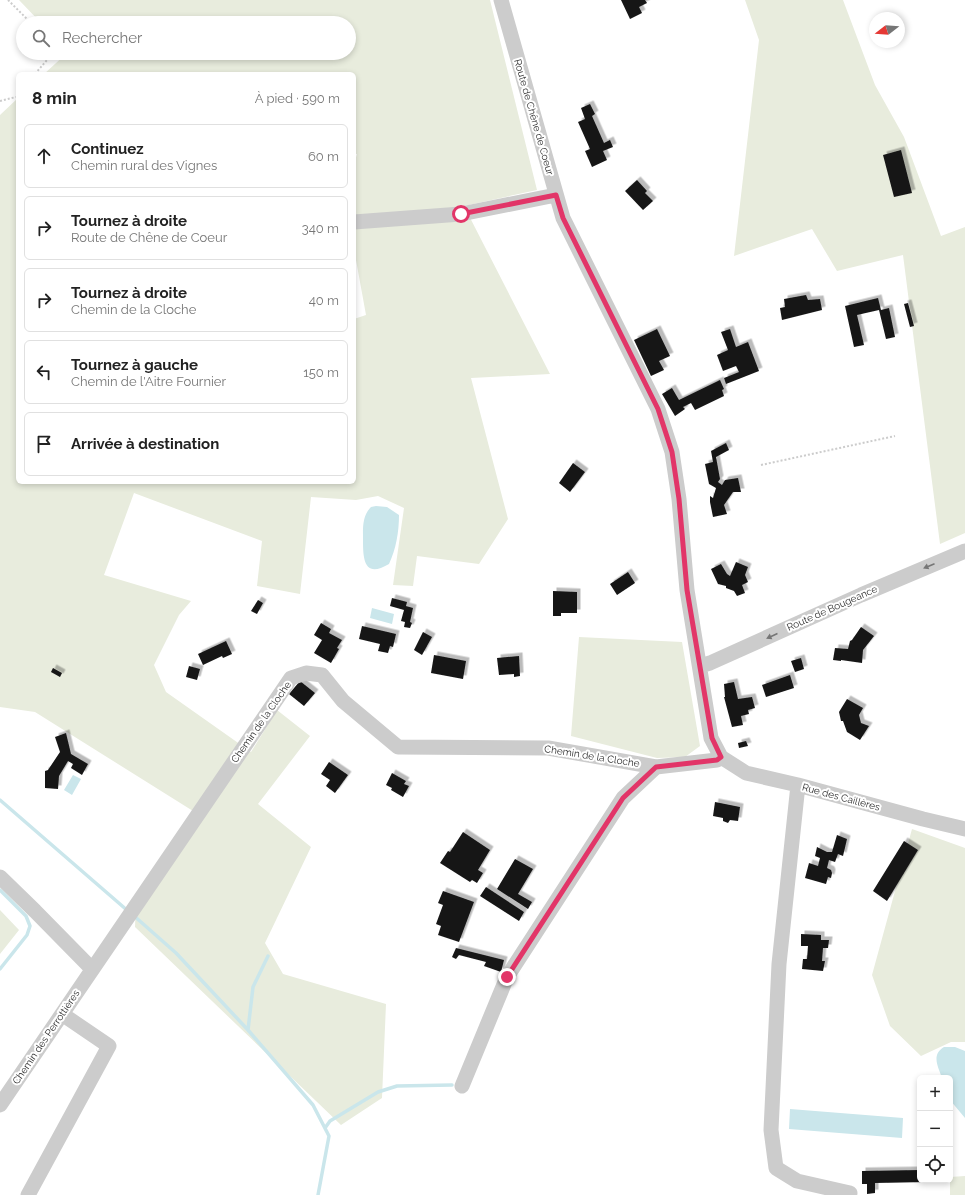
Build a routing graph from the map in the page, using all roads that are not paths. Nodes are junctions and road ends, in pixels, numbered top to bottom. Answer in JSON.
{"nodes":[{"id":1,"x":501,"y":0,"type":"edge"},
{"id":2,"x":556,"y":195,"type":"junction"},
{"id":3,"x":356,"y":222,"type":"edge"},
{"id":4,"x":965,"y":551,"type":"edge"},
{"id":5,"x":700,"y":666,"type":"junction"},
{"id":6,"x":721,"y":757,"type":"junction"},
{"id":7,"x":656,"y":767,"type":"junction"},
{"id":8,"x":798,"y":785,"type":"junction"},
{"id":9,"x":965,"y":829,"type":"edge"},
{"id":10,"x":0,"y":878,"type":"edge"},
{"id":11,"x":92,"y":969,"type":"junction"},
{"id":12,"x":62,"y":1014,"type":"junction"},
{"id":13,"x":462,"y":1086,"type":"dead end"},
{"id":14,"x":0,"y":1105,"type":"edge"},
{"id":15,"x":850,"y":1193,"type":"dead end"},
{"id":16,"x":28,"y":1195,"type":"edge"}],
"edges":[{"from":1,"to":2,"type":"street","name":"Route de Chêne de Coeur"},
{"from":2,"to":3,"type":"street"},
{"from":2,"to":5,"type":"street","name":"Route de Chêne de Coeur"},
{"from":4,"to":5,"type":"street","name":"Route de Bougeance","one_way":true},
{"from":5,"to":6,"type":"street","name":"Route de Chêne de Coeur"},
{"from":6,"to":7,"type":"street","name":"Chemin de la Cloche"},
{"from":6,"to":8,"type":"street","name":"Rue des Caillères"},
{"from":7,"to":11,"type":"street","name":"Chemin de la Cloche"},
{"from":7,"to":13,"type":"street"},
{"from":8,"to":9,"type":"street","name":"Rue des Caillères"},
{"from":8,"to":15,"type":"street"},
{"from":10,"to":11,"type":"street"},
{"from":11,"to":12,"type":"street","name":"Chemin des Perrottières"},
{"from":12,"to":14,"type":"street","name":"Chemin des Perrottières"},
{"from":12,"to":16,"type":"street"}]}
